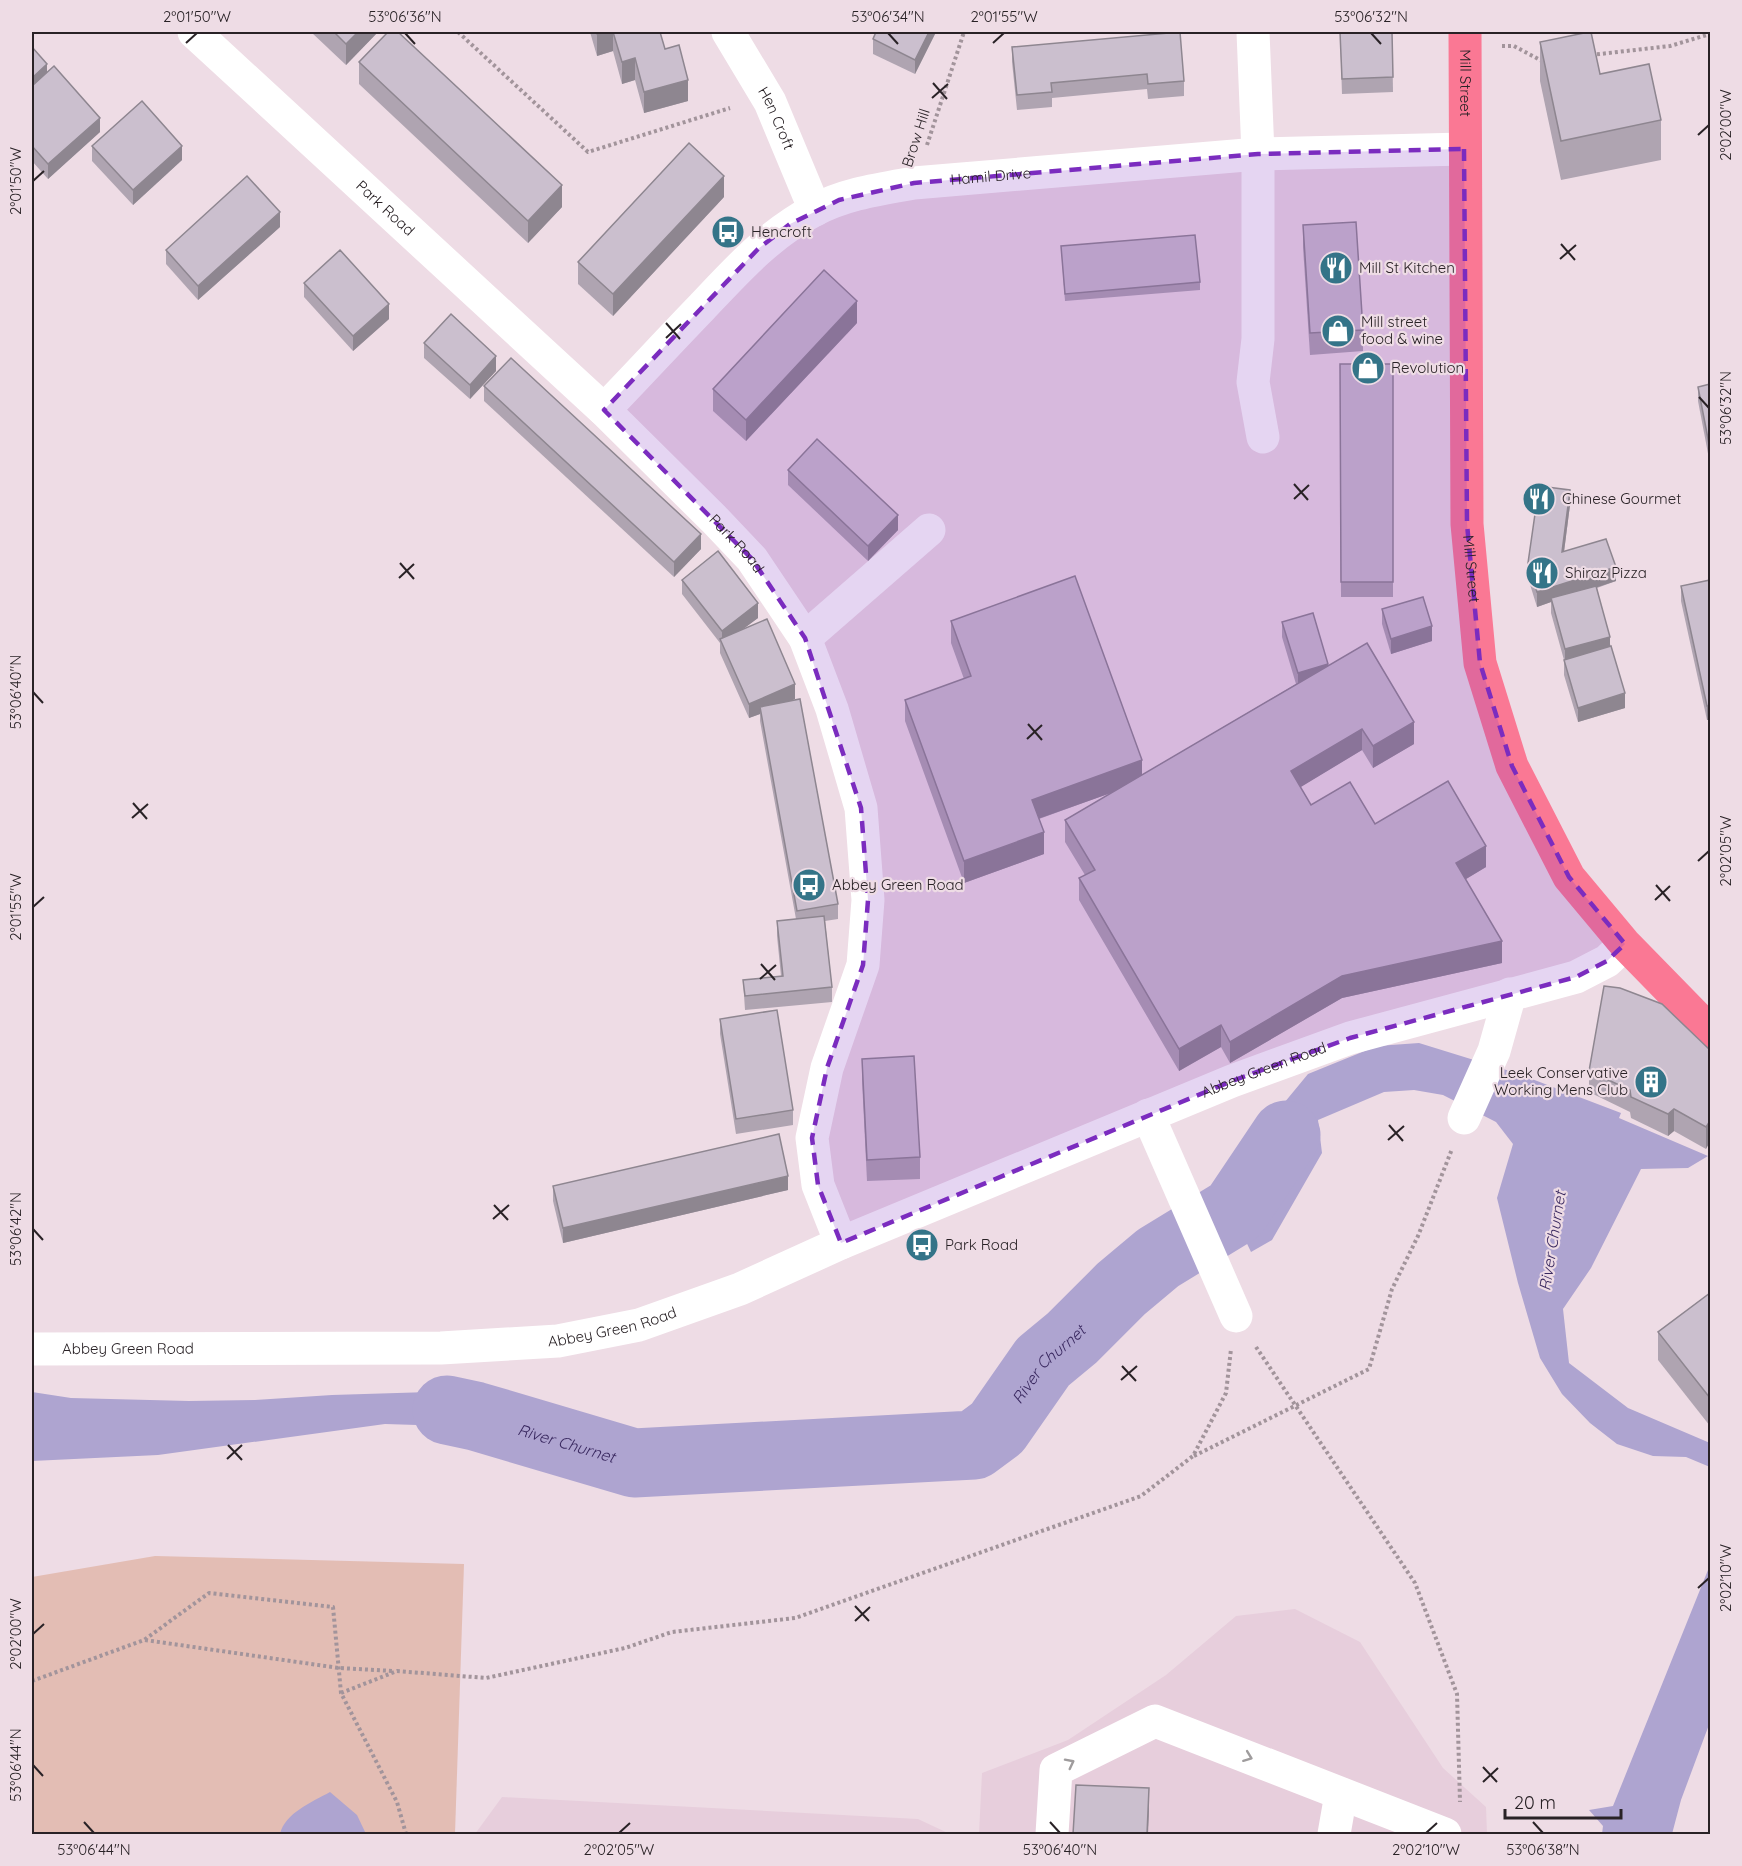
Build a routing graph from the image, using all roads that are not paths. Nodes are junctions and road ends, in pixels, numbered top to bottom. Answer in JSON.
{"nodes":[{"id":1,"x":194,"y":32,"type":"edge"},
{"id":2,"x":728,"y":32,"type":"edge"},
{"id":3,"x":1253,"y":32,"type":"edge"},
{"id":4,"x":1465,"y":39,"type":"edge"},
{"id":5,"x":1464,"y":149,"type":"junction"},
{"id":6,"x":1258,"y":154,"type":"junction"},
{"id":7,"x":815,"y":210,"type":"junction"},
{"id":8,"x":604,"y":410,"type":"junction"},
{"id":9,"x":1263,"y":437,"type":"dead end"},
{"id":10,"x":929,"y":530,"type":"dead end"},
{"id":11,"x":805,"y":638,"type":"junction"},
{"id":12,"x":1625,"y":944,"type":"junction"},
{"id":13,"x":1510,"y":994,"type":"junction"},
{"id":14,"x":1710,"y":1031,"type":"edge"},
{"id":15,"x":1148,"y":1115,"type":"junction"},
{"id":16,"x":1464,"y":1118,"type":"road end"},
{"id":17,"x":841,"y":1243,"type":"junction"},
{"id":18,"x":1236,"y":1316,"type":"road end"},
{"id":19,"x":32,"y":1349,"type":"edge"},
{"id":20,"x":1341,"y":1794,"type":"junction"},
{"id":21,"x":1452,"y":1823,"type":"edge"},
{"id":22,"x":1052,"y":1834,"type":"edge"},
{"id":23,"x":1334,"y":1834,"type":"edge"}],
"edges":[{"from":1,"to":8,"type":"street","name":"Park Road"},
{"from":2,"to":7,"type":"street","name":"Hen Croft"},
{"from":3,"to":6,"type":"street"},
{"from":4,"to":5,"type":"highway","name":"Mill Street"},
{"from":5,"to":6,"type":"street","name":"Hamil Drive"},
{"from":5,"to":12,"type":"highway","name":"Mill Street"},
{"from":6,"to":7,"type":"street","name":"Hamil Drive"},
{"from":6,"to":9,"type":"street"},
{"from":7,"to":8,"type":"street","name":"Hamil Drive"},
{"from":8,"to":11,"type":"street","name":"Park Road"},
{"from":10,"to":11,"type":"street"},
{"from":11,"to":17,"type":"street","name":"Park Road"},
{"from":12,"to":13,"type":"street","name":"Abbey Green Road"},
{"from":12,"to":14,"type":"highway","name":"Mill Street"},
{"from":13,"to":15,"type":"street","name":"Abbey Green Road"},
{"from":13,"to":16,"type":"street"},
{"from":15,"to":17,"type":"street","name":"Abbey Green Road"},
{"from":15,"to":18,"type":"street"},
{"from":17,"to":19,"type":"street","name":"Abbey Green Road"},
{"from":20,"to":21,"type":"street"},
{"from":22,"to":20,"type":"street","one_way":true},
{"from":20,"to":23,"type":"street"}]}
